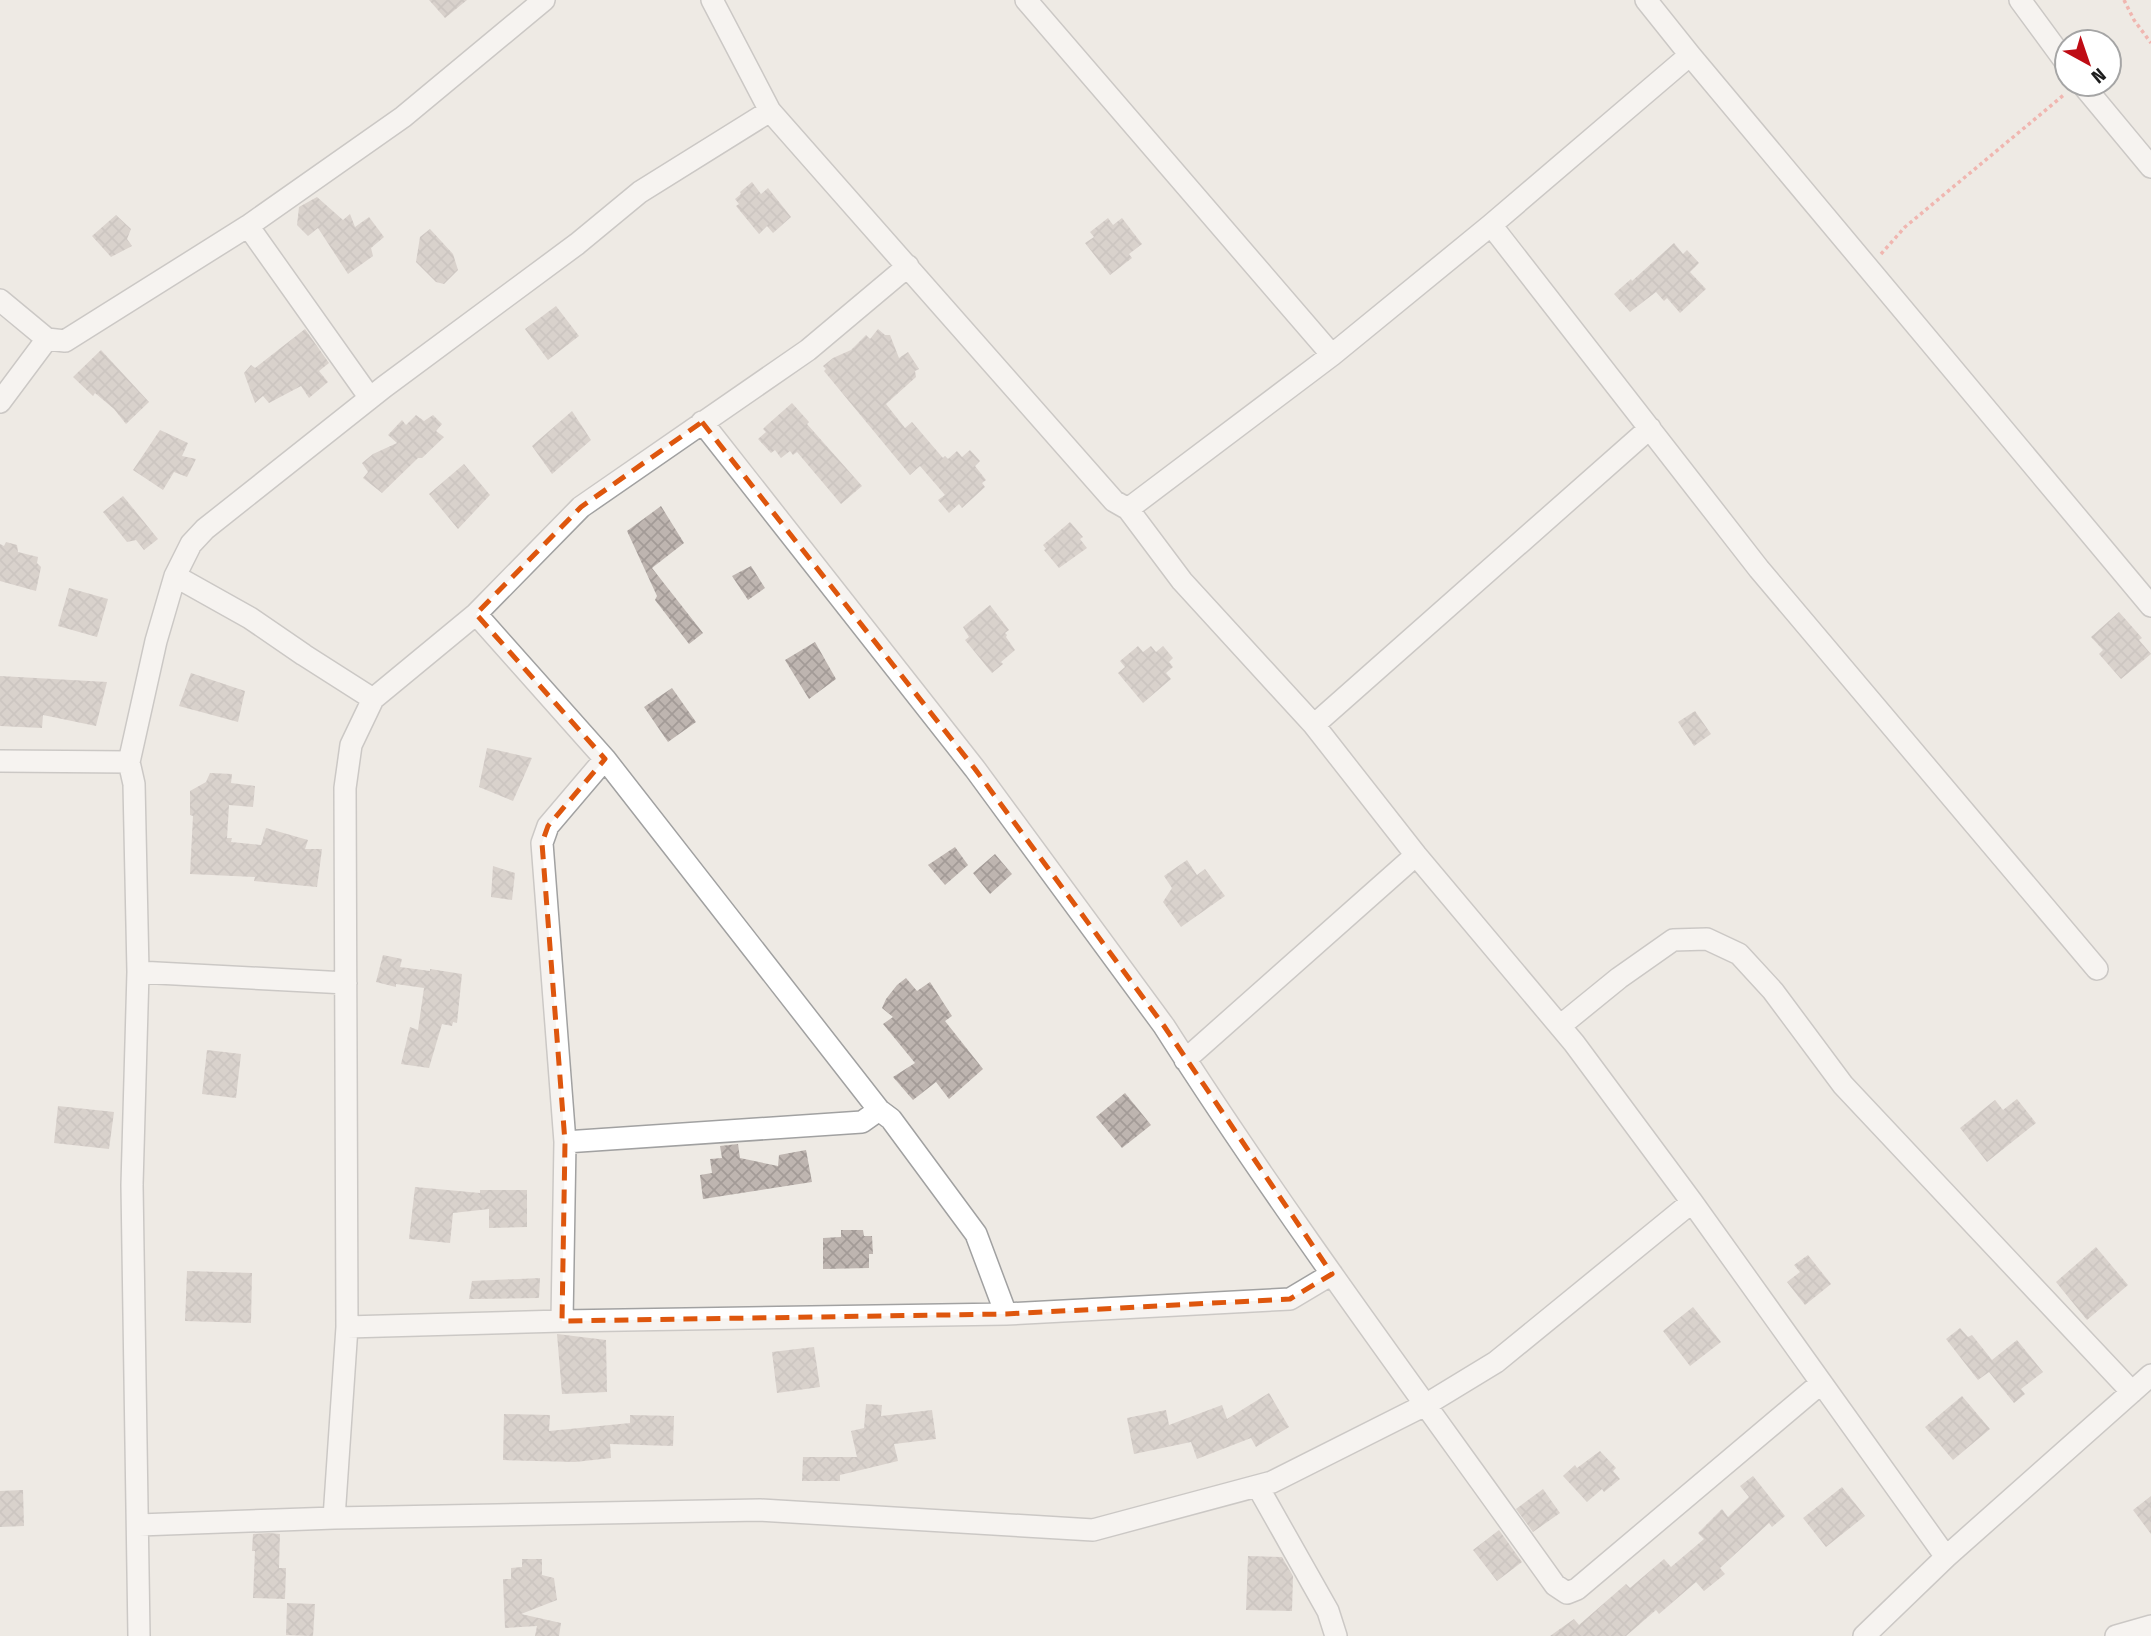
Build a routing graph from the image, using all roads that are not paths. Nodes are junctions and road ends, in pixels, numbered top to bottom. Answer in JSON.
{"nodes":[{"id":1,"x":544,"y":0,"type":"edge"},
{"id":2,"x":712,"y":0,"type":"edge"},
{"id":3,"x":1026,"y":0,"type":"edge"},
{"id":4,"x":1646,"y":0,"type":"edge"},
{"id":5,"x":2020,"y":0,"type":"edge"},
{"id":6,"x":2053,"y":45,"type":"edge"},
{"id":7,"x":1690,"y":55,"type":"junction"},
{"id":8,"x":2085,"y":98,"type":"edge"},
{"id":9,"x":770,"y":111,"type":"junction"},
{"id":10,"x":2151,"y":167,"type":"edge"},
{"id":11,"x":1491,"y":225,"type":"junction"},
{"id":12,"x":248,"y":226,"type":"junction"},
{"id":13,"x":908,"y":266,"type":"junction"},
{"id":14,"x":0,"y":300,"type":"edge"},
{"id":15,"x":47,"y":339,"type":"junction"},
{"id":16,"x":1332,"y":355,"type":"junction"},
{"id":17,"x":370,"y":398,"type":"junction"},
{"id":18,"x":0,"y":402,"type":"edge"},
{"id":19,"x":702,"y":422,"type":"junction"},
{"id":20,"x":1650,"y":428,"type":"junction"},
{"id":21,"x":1128,"y":509,"type":"junction"},
{"id":22,"x":175,"y":576,"type":"junction"},
{"id":23,"x":2151,"y":606,"type":"edge"},
{"id":24,"x":476,"y":614,"type":"junction"},
{"id":25,"x":373,"y":699,"type":"junction"},
{"id":26,"x":1314,"y":726,"type":"junction"},
{"id":27,"x":605,"y":760,"type":"junction"},
{"id":28,"x":0,"y":761,"type":"edge"},
{"id":29,"x":129,"y":762,"type":"junction"},
{"id":30,"x":1416,"y":855,"type":"junction"},
{"id":31,"x":2097,"y":969,"type":"dead end"},
{"id":32,"x":138,"y":972,"type":"junction"},
{"id":33,"x":346,"y":983,"type":"junction"},
{"id":34,"x":1560,"y":1026,"type":"junction"},
{"id":35,"x":1185,"y":1060,"type":"junction"},
{"id":36,"x":879,"y":1110,"type":"junction"},
{"id":37,"x":565,"y":1142,"type":"junction"},
{"id":38,"x":1692,"y":1202,"type":"junction"},
{"id":39,"x":1332,"y":1274,"type":"junction"},
{"id":40,"x":1006,"y":1314,"type":"junction"},
{"id":41,"x":562,"y":1321,"type":"junction"},
{"id":42,"x":347,"y":1327,"type":"junction"},
{"id":43,"x":2151,"y":1375,"type":"edge"},
{"id":44,"x":1820,"y":1384,"type":"junction"},
{"id":45,"x":2132,"y":1392,"type":"junction"},
{"id":46,"x":1427,"y":1405,"type":"junction"},
{"id":47,"x":1258,"y":1487,"type":"junction"},
{"id":48,"x":334,"y":1518,"type":"junction"},
{"id":49,"x":139,"y":1525,"type":"junction"},
{"id":50,"x":1946,"y":1557,"type":"junction"},
{"id":51,"x":2151,"y":1626,"type":"edge"},
{"id":52,"x":139,"y":1636,"type":"edge"},
{"id":53,"x":1336,"y":1636,"type":"edge"},
{"id":54,"x":1864,"y":1636,"type":"edge"},
{"id":55,"x":2116,"y":1636,"type":"edge"}],
"edges":[{"from":1,"to":12,"type":"street"},
{"from":2,"to":9,"type":"street"},
{"from":3,"to":16,"type":"street"},
{"from":4,"to":7,"type":"street"},
{"from":5,"to":6,"type":"street"},
{"from":7,"to":11,"type":"street"},
{"from":7,"to":23,"type":"street"},
{"from":8,"to":10,"type":"street"},
{"from":9,"to":13,"type":"street"},
{"from":9,"to":17,"type":"street"},
{"from":11,"to":16,"type":"street"},
{"from":11,"to":20,"type":"street"},
{"from":12,"to":15,"type":"street"},
{"from":12,"to":17,"type":"street"},
{"from":13,"to":19,"type":"street"},
{"from":13,"to":21,"type":"street"},
{"from":14,"to":15,"type":"street"},
{"from":15,"to":18,"type":"street"},
{"from":16,"to":21,"type":"street"},
{"from":17,"to":22,"type":"street"},
{"from":19,"to":24,"type":"street"},
{"from":19,"to":35,"type":"street"},
{"from":20,"to":26,"type":"street"},
{"from":20,"to":31,"type":"street"},
{"from":21,"to":26,"type":"street"},
{"from":22,"to":25,"type":"street"},
{"from":22,"to":29,"type":"street"},
{"from":24,"to":25,"type":"street"},
{"from":24,"to":27,"type":"street"},
{"from":25,"to":33,"type":"street"},
{"from":26,"to":30,"type":"street"},
{"from":27,"to":36,"type":"street"},
{"from":27,"to":37,"type":"street"},
{"from":28,"to":29,"type":"street"},
{"from":29,"to":32,"type":"street"},
{"from":30,"to":34,"type":"street"},
{"from":30,"to":35,"type":"street"},
{"from":32,"to":33,"type":"street"},
{"from":32,"to":49,"type":"street"},
{"from":33,"to":42,"type":"street"},
{"from":34,"to":38,"type":"street"},
{"from":34,"to":45,"type":"street"},
{"from":35,"to":39,"type":"street"},
{"from":36,"to":37,"type":"street"},
{"from":36,"to":40,"type":"street"},
{"from":37,"to":41,"type":"street"},
{"from":38,"to":44,"type":"street"},
{"from":38,"to":46,"type":"street"},
{"from":39,"to":40,"type":"street"},
{"from":39,"to":46,"type":"street"},
{"from":40,"to":41,"type":"street"},
{"from":41,"to":42,"type":"street"},
{"from":42,"to":48,"type":"street"},
{"from":43,"to":45,"type":"street"},
{"from":44,"to":46,"type":"street"},
{"from":44,"to":50,"type":"street"},
{"from":45,"to":50,"type":"street"},
{"from":46,"to":47,"type":"street"},
{"from":47,"to":48,"type":"street"},
{"from":47,"to":53,"type":"street"},
{"from":48,"to":49,"type":"street"},
{"from":49,"to":52,"type":"street"},
{"from":50,"to":54,"type":"street"},
{"from":51,"to":55,"type":"street"}]}
